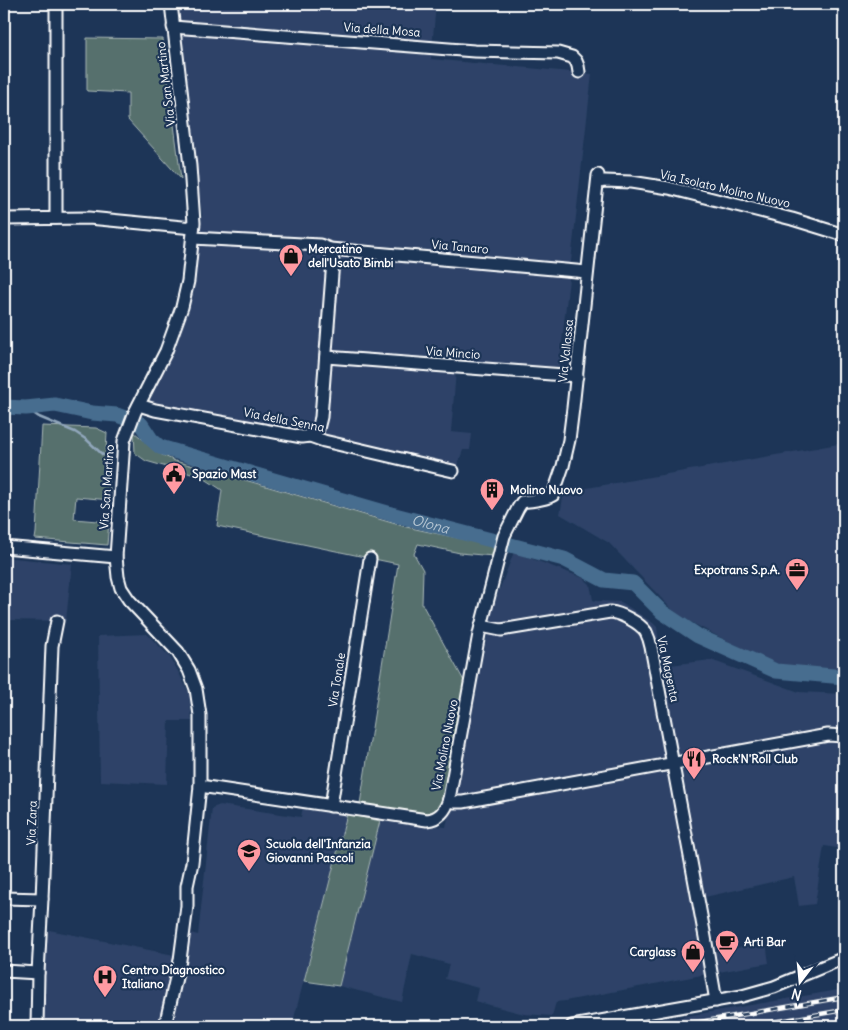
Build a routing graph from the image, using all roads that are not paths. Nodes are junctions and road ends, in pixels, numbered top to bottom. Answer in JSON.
{"nodes":[{"id":1,"x":56,"y":4,"type":"edge"},
{"id":2,"x":171,"y":4,"type":"edge"},
{"id":3,"x":174,"y":27,"type":"junction"},
{"id":4,"x":579,"y":72,"type":"dead end"},
{"id":5,"x":598,"y":178,"type":"joint"},
{"id":6,"x":56,"y":218,"type":"junction"},
{"id":7,"x":4,"y":219,"type":"edge"},
{"id":8,"x":193,"y":233,"type":"junction"},
{"id":9,"x":844,"y":235,"type":"edge"},
{"id":10,"x":330,"y":249,"type":"junction"},
{"id":11,"x":587,"y":272,"type":"junction"},
{"id":12,"x":326,"y":357,"type":"junction"},
{"id":13,"x":577,"y":376,"type":"junction"},
{"id":14,"x":137,"y":408,"type":"junction"},
{"id":15,"x":310,"y":436,"type":"junction"},
{"id":16,"x":452,"y":471,"type":"dead end"},
{"id":17,"x":522,"y":502,"type":"joint"},
{"id":18,"x":4,"y":547,"type":"edge"},
{"id":19,"x":116,"y":557,"type":"junction"},
{"id":20,"x":370,"y":559,"type":"dead end"},
{"id":21,"x":57,"y":621,"type":"dead end"},
{"id":22,"x":481,"y":626,"type":"junction"},
{"id":23,"x":844,"y":736,"type":"edge"},
{"id":24,"x":672,"y":764,"type":"junction"},
{"id":25,"x":200,"y":786,"type":"junction"},
{"id":26,"x":449,"y":799,"type":"junction"},
{"id":27,"x":331,"y":806,"type":"junction"},
{"id":28,"x":4,"y":898,"type":"edge"},
{"id":29,"x":42,"y":899,"type":"junction"},
{"id":30,"x":844,"y":958,"type":"edge"},
{"id":31,"x":4,"y":971,"type":"edge"},
{"id":32,"x":38,"y":972,"type":"junction"},
{"id":33,"x":716,"y":1002,"type":"junction"},
{"id":34,"x":37,"y":1026,"type":"edge"},
{"id":35,"x":165,"y":1026,"type":"edge"},
{"id":36,"x":572,"y":1026,"type":"edge"}],
"edges":[{"from":1,"to":6,"type":"street"},
{"from":2,"to":3,"type":"street","name":"Via San Martino"},
{"from":3,"to":4,"type":"street","name":"Via della Mosa"},
{"from":3,"to":8,"type":"street","name":"Via San Martino"},
{"from":5,"to":9,"type":"street","name":"Via Isolato Molino Nuovo"},
{"from":5,"to":11,"type":"street","name":"Via Vallassa"},
{"from":6,"to":7,"type":"street","name":"Via Tanaro"},
{"from":6,"to":8,"type":"street","name":"Via Tanaro"},
{"from":8,"to":10,"type":"street","name":"Via Tanaro"},
{"from":8,"to":14,"type":"street","name":"Via San Martino"},
{"from":10,"to":11,"type":"street","name":"Via Tanaro"},
{"from":10,"to":12,"type":"street"},
{"from":11,"to":13,"type":"street","name":"Via Vallassa"},
{"from":12,"to":13,"type":"street","name":"Via Mincio"},
{"from":12,"to":15,"type":"street"},
{"from":13,"to":17,"type":"street","name":"Via Vallassa"},
{"from":14,"to":15,"type":"street","name":"Via della Senna"},
{"from":14,"to":19,"type":"street","name":"Via San Martino"},
{"from":15,"to":16,"type":"street","name":"Via della Senna"},
{"from":17,"to":22,"type":"street","name":"Via Molino Nuovo"},
{"from":18,"to":19,"type":"street"},
{"from":19,"to":25,"type":"street","name":"Via San Martino"},
{"from":20,"to":27,"type":"street","name":"Via Tonale"},
{"from":21,"to":29,"type":"street","name":"Via Zara"},
{"from":22,"to":24,"type":"street","name":"Via Magenta"},
{"from":22,"to":26,"type":"street","name":"Via Molino Nuovo"},
{"from":23,"to":24,"type":"street"},
{"from":24,"to":26,"type":"street"},
{"from":24,"to":33,"type":"street","name":"Via Magenta"},
{"from":25,"to":27,"type":"street","name":"Via Molino Nuovo"},
{"from":25,"to":35,"type":"street","name":"Via San Martino"},
{"from":26,"to":27,"type":"street","name":"Via Molino Nuovo"},
{"from":28,"to":29,"type":"street"},
{"from":29,"to":32,"type":"street","name":"Via Zara"},
{"from":30,"to":33,"type":"street"},
{"from":31,"to":32,"type":"street"},
{"from":32,"to":34,"type":"street","name":"Via Zara"},
{"from":33,"to":36,"type":"street"}]}
